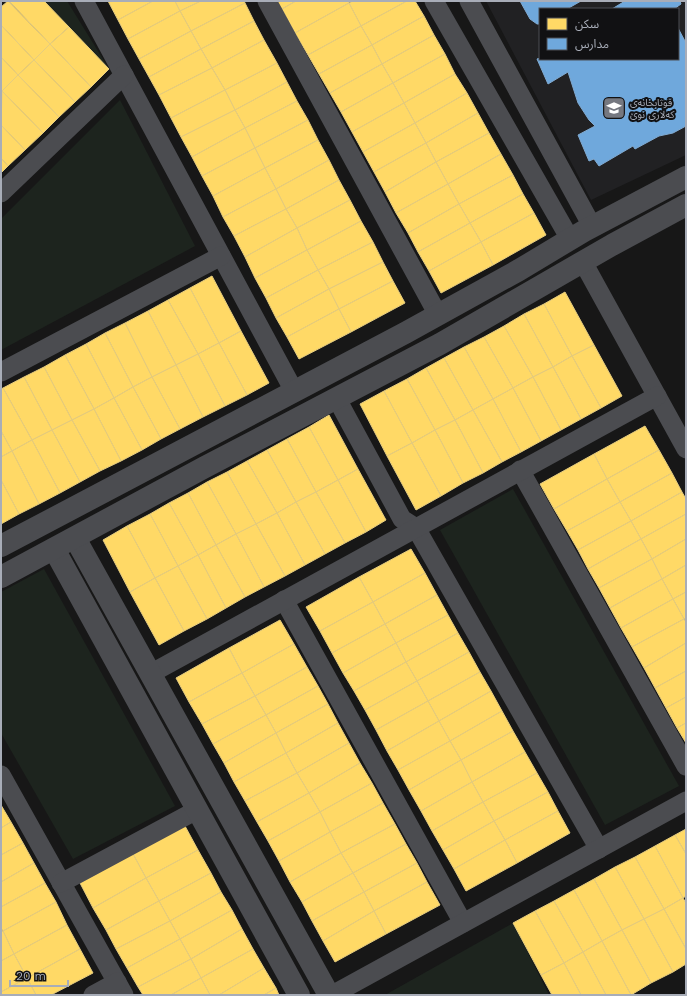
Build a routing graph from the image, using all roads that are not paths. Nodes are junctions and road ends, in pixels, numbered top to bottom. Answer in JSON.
{"nodes":[{"id":1,"x":84,"y":1,"type":"edge"},
{"id":2,"x":267,"y":1,"type":"edge"},
{"id":3,"x":434,"y":1,"type":"edge"},
{"id":4,"x":469,"y":1,"type":"edge"},
{"id":5,"x":124,"y":76,"type":"junction"},
{"id":6,"x":686,"y":177,"type":"edge"},
{"id":7,"x":1,"y":193,"type":"edge"},
{"id":8,"x":686,"y":205,"type":"edge"},
{"id":9,"x":592,"y":226,"type":"junction"},
{"id":10,"x":570,"y":239,"type":"junction"},
{"id":11,"x":222,"y":256,"type":"junction"},
{"id":12,"x":583,"y":262,"type":"junction"},
{"id":13,"x":438,"y":315,"type":"junction"},
{"id":14,"x":1,"y":372,"type":"edge"},
{"id":15,"x":294,"y":391,"type":"junction"},
{"id":16,"x":657,"y":396,"type":"junction"},
{"id":17,"x":336,"y":399,"type":"junction"},
{"id":18,"x":686,"y":449,"type":"edge"},
{"id":19,"x":520,"y":470,"type":"junction"},
{"id":20,"x":416,"y":528,"type":"junction"},
{"id":21,"x":75,"y":538,"type":"junction"},
{"id":22,"x":1,"y":546,"type":"edge"},
{"id":23,"x":54,"y":549,"type":"junction"},
{"id":24,"x":1,"y":577,"type":"edge"},
{"id":25,"x":284,"y":600,"type":"junction"},
{"id":26,"x":150,"y":674,"type":"junction"},
{"id":27,"x":686,"y":766,"type":"edge"},
{"id":28,"x":1,"y":775,"type":"edge"},
{"id":29,"x":686,"y":801,"type":"edge"},
{"id":30,"x":197,"y":810,"type":"junction"},
{"id":31,"x":599,"y":849,"type":"junction"},
{"id":32,"x":61,"y":883,"type":"junction"},
{"id":33,"x":269,"y":888,"type":"junction"},
{"id":34,"x":247,"y":900,"type":"junction"},
{"id":35,"x":463,"y":923,"type":"junction"},
{"id":36,"x":120,"y":989,"type":"edge"},
{"id":37,"x":93,"y":995,"type":"edge"},
{"id":38,"x":299,"y":995,"type":"edge"},
{"id":39,"x":328,"y":995,"type":"edge"},
{"id":40,"x":332,"y":995,"type":"edge"}],
"edges":[{"from":1,"to":5,"type":"street"},
{"from":2,"to":13,"type":"street"},
{"from":3,"to":10,"type":"street"},
{"from":4,"to":9,"type":"street"},
{"from":5,"to":7,"type":"street"},
{"from":5,"to":11,"type":"street"},
{"from":6,"to":9,"type":"street"},
{"from":8,"to":12,"type":"street"},
{"from":9,"to":10,"type":"street"},
{"from":10,"to":13,"type":"street"},
{"from":11,"to":14,"type":"street"},
{"from":11,"to":15,"type":"street"},
{"from":12,"to":16,"type":"street"},
{"from":12,"to":17,"type":"street"},
{"from":13,"to":15,"type":"street"},
{"from":15,"to":22,"type":"street"},
{"from":16,"to":18,"type":"street"},
{"from":16,"to":19,"type":"street"},
{"from":17,"to":20,"type":"street"},
{"from":17,"to":21,"type":"street"},
{"from":19,"to":20,"type":"street"},
{"from":19,"to":27,"type":"street"},
{"from":20,"to":25,"type":"street"},
{"from":20,"to":31,"type":"street"},
{"from":21,"to":23,"type":"street"},
{"from":21,"to":26,"type":"street"},
{"from":23,"to":24,"type":"street"},
{"from":23,"to":30,"type":"street"},
{"from":25,"to":26,"type":"street"},
{"from":25,"to":35,"type":"street"},
{"from":26,"to":33,"type":"street"},
{"from":28,"to":32,"type":"street"},
{"from":29,"to":31,"type":"street"},
{"from":30,"to":32,"type":"street"},
{"from":30,"to":34,"type":"street"},
{"from":31,"to":35,"type":"street"},
{"from":32,"to":36,"type":"street"},
{"from":33,"to":34,"type":"street"},
{"from":33,"to":39,"type":"street"},
{"from":34,"to":38,"type":"street"},
{"from":35,"to":40,"type":"street"},
{"from":36,"to":37,"type":"street"}]}
